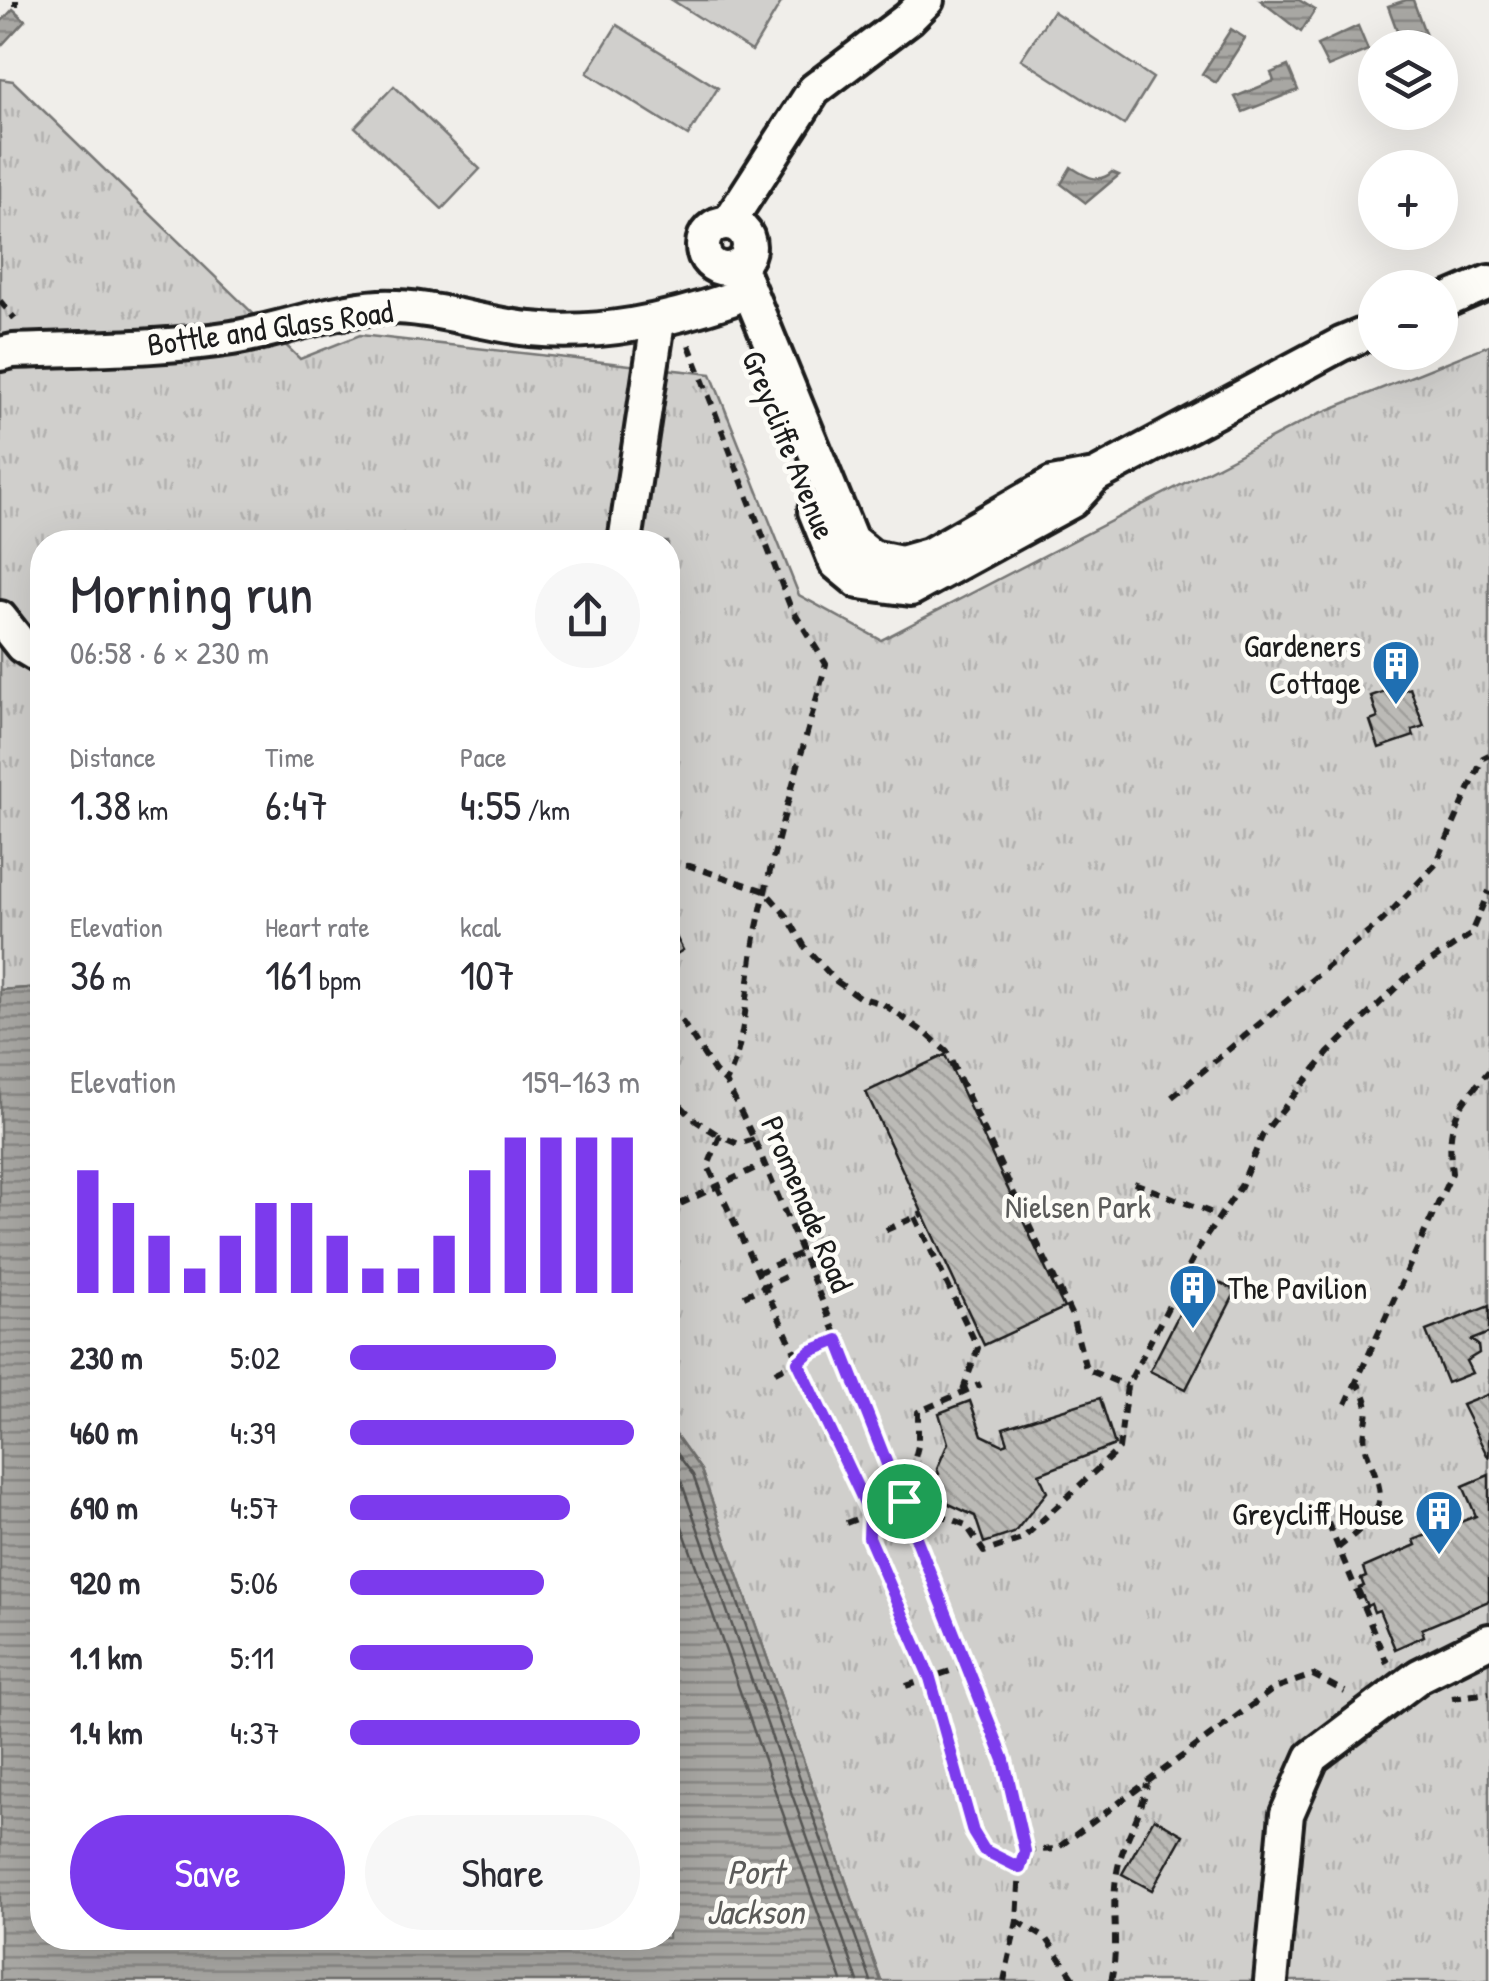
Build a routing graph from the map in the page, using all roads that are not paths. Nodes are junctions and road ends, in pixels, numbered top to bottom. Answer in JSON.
{"nodes":[{"id":1,"x":926,"y":0,"type":"edge"},
{"id":2,"x":732,"y":278,"type":"junction"},
{"id":3,"x":1489,"y":282,"type":"edge"},
{"id":4,"x":1458,"y":295,"type":"edge"},
{"id":5,"x":668,"y":319,"type":"junction"},
{"id":6,"x":1358,"y":337,"type":"edge"},
{"id":7,"x":0,"y":354,"type":"edge"},
{"id":8,"x":627,"y":530,"type":"edge"},
{"id":9,"x":0,"y":618,"type":"edge"},
{"id":10,"x":30,"y":651,"type":"edge"},
{"id":11,"x":1489,"y":1640,"type":"edge"},
{"id":12,"x":1271,"y":1981,"type":"edge"}],
"edges":[{"from":1,"to":2,"type":"street","name":"Greycliffe Avenue"},
{"from":2,"to":5,"type":"street","name":"Bottle and Glass Road"},
{"from":2,"to":6,"type":"street","name":"Greycliffe Avenue"},
{"from":3,"to":4,"type":"street"},
{"from":5,"to":7,"type":"street","name":"Bottle and Glass Road"},
{"from":5,"to":8,"type":"street"},
{"from":9,"to":10,"type":"street"},
{"from":11,"to":12,"type":"street"}]}
